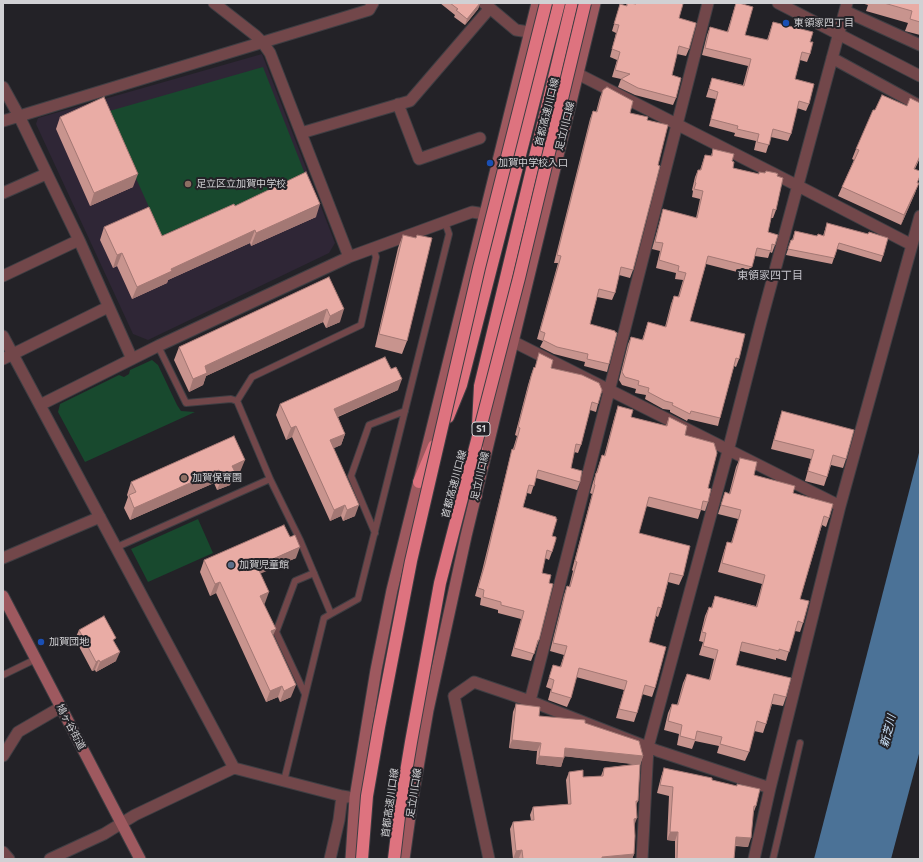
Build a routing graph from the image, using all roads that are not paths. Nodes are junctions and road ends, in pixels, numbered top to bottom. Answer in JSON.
{"nodes":[{"id":1,"x":214,"y":3,"type":"edge"},
{"id":2,"x":373,"y":3,"type":"edge"},
{"id":3,"x":537,"y":3,"type":"edge"},
{"id":4,"x":546,"y":3,"type":"edge"},
{"id":5,"x":559,"y":3,"type":"edge"},
{"id":6,"x":572,"y":3,"type":"edge"},
{"id":7,"x":586,"y":3,"type":"edge"},
{"id":8,"x":595,"y":3,"type":"edge"},
{"id":9,"x":708,"y":3,"type":"edge"},
{"id":10,"x":778,"y":3,"type":"edge"},
{"id":11,"x":487,"y":5,"type":"edge"},
{"id":12,"x":846,"y":7,"type":"edge"},
{"id":13,"x":529,"y":32,"type":"junction"},
{"id":14,"x":839,"y":34,"type":"junction"},
{"id":15,"x":263,"y":43,"type":"junction"},
{"id":16,"x":920,"y":45,"type":"edge"},
{"id":17,"x":832,"y":58,"type":"junction"},
{"id":18,"x":578,"y":74,"type":"junction"},
{"id":19,"x":920,"y":76,"type":"edge"},
{"id":20,"x":3,"y":87,"type":"edge"},
{"id":21,"x":398,"y":104,"type":"junction"},
{"id":22,"x":920,"y":106,"type":"edge"},
{"id":23,"x":19,"y":116,"type":"junction"},
{"id":24,"x":3,"y":121,"type":"edge"},
{"id":25,"x":677,"y":124,"type":"junction"},
{"id":26,"x":301,"y":132,"type":"junction"},
{"id":27,"x":480,"y":138,"type":"dead end"},
{"id":28,"x":46,"y":174,"type":"junction"},
{"id":29,"x":798,"y":186,"type":"junction"},
{"id":30,"x":3,"y":193,"type":"edge"},
{"id":31,"x":485,"y":214,"type":"junction"},
{"id":32,"x":920,"y":216,"type":"edge"},
{"id":33,"x":445,"y":222,"type":"junction"},
{"id":34,"x":79,"y":240,"type":"junction"},
{"id":35,"x":912,"y":245,"type":"junction"},
{"id":36,"x":374,"y":248,"type":"junction"},
{"id":37,"x":349,"y":257,"type":"junction"},
{"id":38,"x":3,"y":276,"type":"edge"},
{"id":39,"x":108,"y":307,"type":"junction"},
{"id":40,"x":3,"y":336,"type":"edge"},
{"id":41,"x":512,"y":341,"type":"junction"},
{"id":42,"x":158,"y":346,"type":"junction"},
{"id":43,"x":8,"y":356,"type":"edge"},
{"id":44,"x":132,"y":359,"type":"junction"},
{"id":45,"x":609,"y":389,"type":"junction"},
{"id":46,"x":237,"y":401,"type":"junction"},
{"id":47,"x":40,"y":404,"type":"junction"},
{"id":48,"x":405,"y":411,"type":"junction"},
{"id":49,"x":728,"y":451,"type":"junction"},
{"id":50,"x":270,"y":480,"type":"junction"},
{"id":51,"x":419,"y":482,"type":"junction"},
{"id":52,"x":476,"y":495,"type":"junction"},
{"id":53,"x":840,"y":506,"type":"junction"},
{"id":54,"x":100,"y":517,"type":"junction"},
{"id":55,"x":375,"y":533,"type":"junction"},
{"id":56,"x":117,"y":547,"type":"junction"},
{"id":57,"x":3,"y":558,"type":"edge"},
{"id":58,"x":314,"y":573,"type":"junction"},
{"id":59,"x":3,"y":596,"type":"edge"},
{"id":60,"x":331,"y":614,"type":"junction"},
{"id":61,"x":36,"y":659,"type":"junction"},
{"id":62,"x":3,"y":675,"type":"edge"},
{"id":63,"x":306,"y":694,"type":"junction"},
{"id":64,"x":530,"y":701,"type":"junction"},
{"id":65,"x":61,"y":707,"type":"junction"},
{"id":66,"x":800,"y":742,"type":"dead end"},
{"id":67,"x":648,"y":747,"type":"junction"},
{"id":68,"x":3,"y":756,"type":"edge"},
{"id":69,"x":234,"y":768,"type":"junction"},
{"id":70,"x":284,"y":781,"type":"junction"},
{"id":71,"x":770,"y":788,"type":"junction"},
{"id":72,"x":342,"y":796,"type":"junction"},
{"id":73,"x":356,"y":798,"type":"junction"},
{"id":74,"x":121,"y":822,"type":"junction"},
{"id":75,"x":3,"y":852,"type":"edge"},
{"id":76,"x":9,"y":859,"type":"edge"},
{"id":77,"x":50,"y":859,"type":"edge"},
{"id":78,"x":140,"y":859,"type":"edge"},
{"id":79,"x":330,"y":859,"type":"edge"},
{"id":80,"x":351,"y":859,"type":"edge"},
{"id":81,"x":362,"y":859,"type":"edge"},
{"id":82,"x":394,"y":859,"type":"edge"},
{"id":83,"x":404,"y":859,"type":"edge"},
{"id":84,"x":489,"y":859,"type":"edge"},
{"id":85,"x":642,"y":859,"type":"edge"},
{"id":86,"x":754,"y":859,"type":"edge"},
{"id":87,"x":773,"y":859,"type":"edge"}],
"edges":[{"from":1,"to":15,"type":"street"},
{"from":2,"to":15,"type":"street"},
{"from":3,"to":13,"type":"main road"},
{"from":4,"to":81,"type":"highway","bridge":true},
{"from":5,"to":51,"type":"highway"},
{"from":6,"to":52,"type":"highway","number":"S1"},
{"from":7,"to":82,"type":"highway","name":"首都高速川口線","number":"S1","bridge":true},
{"from":8,"to":18,"type":"main road","name":"足立川口線"},
{"from":9,"to":25,"type":"street"},
{"from":10,"to":14,"type":"street"},
{"from":11,"to":13,"type":"street"},
{"from":11,"to":21,"type":"street"},
{"from":12,"to":14,"type":"street"},
{"from":12,"to":16,"type":"street"},
{"from":13,"to":31,"type":"main road"},
{"from":14,"to":17,"type":"street"},
{"from":14,"to":19,"type":"street"},
{"from":15,"to":23,"type":"street"},
{"from":15,"to":26,"type":"street"},
{"from":17,"to":22,"type":"street"},
{"from":17,"to":29,"type":"street"},
{"from":18,"to":25,"type":"street"},
{"from":18,"to":41,"type":"main road","name":"足立川口線"},
{"from":20,"to":23,"type":"street"},
{"from":21,"to":26,"type":"street"},
{"from":21,"to":27,"type":"street"},
{"from":23,"to":24,"type":"street"},
{"from":23,"to":28,"type":"street"},
{"from":25,"to":29,"type":"street"},
{"from":25,"to":45,"type":"street"},
{"from":26,"to":37,"type":"street"},
{"from":28,"to":30,"type":"street"},
{"from":28,"to":34,"type":"street"},
{"from":29,"to":35,"type":"street"},
{"from":29,"to":49,"type":"street"},
{"from":31,"to":33,"type":"street"},
{"from":31,"to":51,"type":"main road"},
{"from":32,"to":35,"type":"street"},
{"from":33,"to":36,"type":"street"},
{"from":33,"to":48,"type":"lane"},
{"from":34,"to":38,"type":"street"},
{"from":34,"to":39,"type":"street"},
{"from":35,"to":53,"type":"street"},
{"from":36,"to":37,"type":"street"},
{"from":36,"to":46,"type":"lane"},
{"from":37,"to":42,"type":"street"},
{"from":39,"to":43,"type":"street"},
{"from":39,"to":44,"type":"street"},
{"from":40,"to":43,"type":"street"},
{"from":41,"to":45,"type":"street"},
{"from":41,"to":52,"type":"main road","name":"足立川口線"},
{"from":42,"to":44,"type":"street"},
{"from":42,"to":46,"type":"lane"},
{"from":43,"to":47,"type":"street"},
{"from":44,"to":47,"type":"street"},
{"from":45,"to":49,"type":"street"},
{"from":45,"to":64,"type":"street"},
{"from":46,"to":50,"type":"lane"},
{"from":47,"to":54,"type":"street"},
{"from":48,"to":55,"type":"lane"},
{"from":48,"to":55,"type":"lane"},
{"from":49,"to":53,"type":"street"},
{"from":49,"to":67,"type":"street"},
{"from":50,"to":56,"type":"lane"},
{"from":50,"to":58,"type":"lane"},
{"from":51,"to":73,"type":"main road"},
{"from":52,"to":83,"type":"main road","name":"足立川口線"},
{"from":53,"to":71,"type":"street"},
{"from":54,"to":56,"type":"street"},
{"from":54,"to":57,"type":"street"},
{"from":55,"to":60,"type":"lane"},
{"from":56,"to":69,"type":"street"},
{"from":58,"to":60,"type":"lane"},
{"from":58,"to":63,"type":"lane"},
{"from":59,"to":61,"type":"main road","name":"鳩ヶ谷街道"},
{"from":60,"to":63,"type":"lane"},
{"from":61,"to":62,"type":"lane"},
{"from":61,"to":65,"type":"main road","name":"鳩ヶ谷街道"},
{"from":63,"to":70,"type":"lane"},
{"from":64,"to":67,"type":"street"},
{"from":64,"to":84,"type":"street"},
{"from":65,"to":68,"type":"street"},
{"from":65,"to":74,"type":"main road","name":"鳩ヶ谷街道"},
{"from":66,"to":87,"type":"lane"},
{"from":67,"to":71,"type":"street"},
{"from":67,"to":85,"type":"street"},
{"from":69,"to":70,"type":"street"},
{"from":69,"to":74,"type":"street"},
{"from":70,"to":72,"type":"street"},
{"from":71,"to":86,"type":"street"},
{"from":72,"to":73,"type":"street"},
{"from":72,"to":79,"type":"street"},
{"from":73,"to":80,"type":"main road"},
{"from":74,"to":77,"type":"street"},
{"from":74,"to":78,"type":"main road","name":"鳩ヶ谷街道"},
{"from":75,"to":76,"type":"street"}]}
